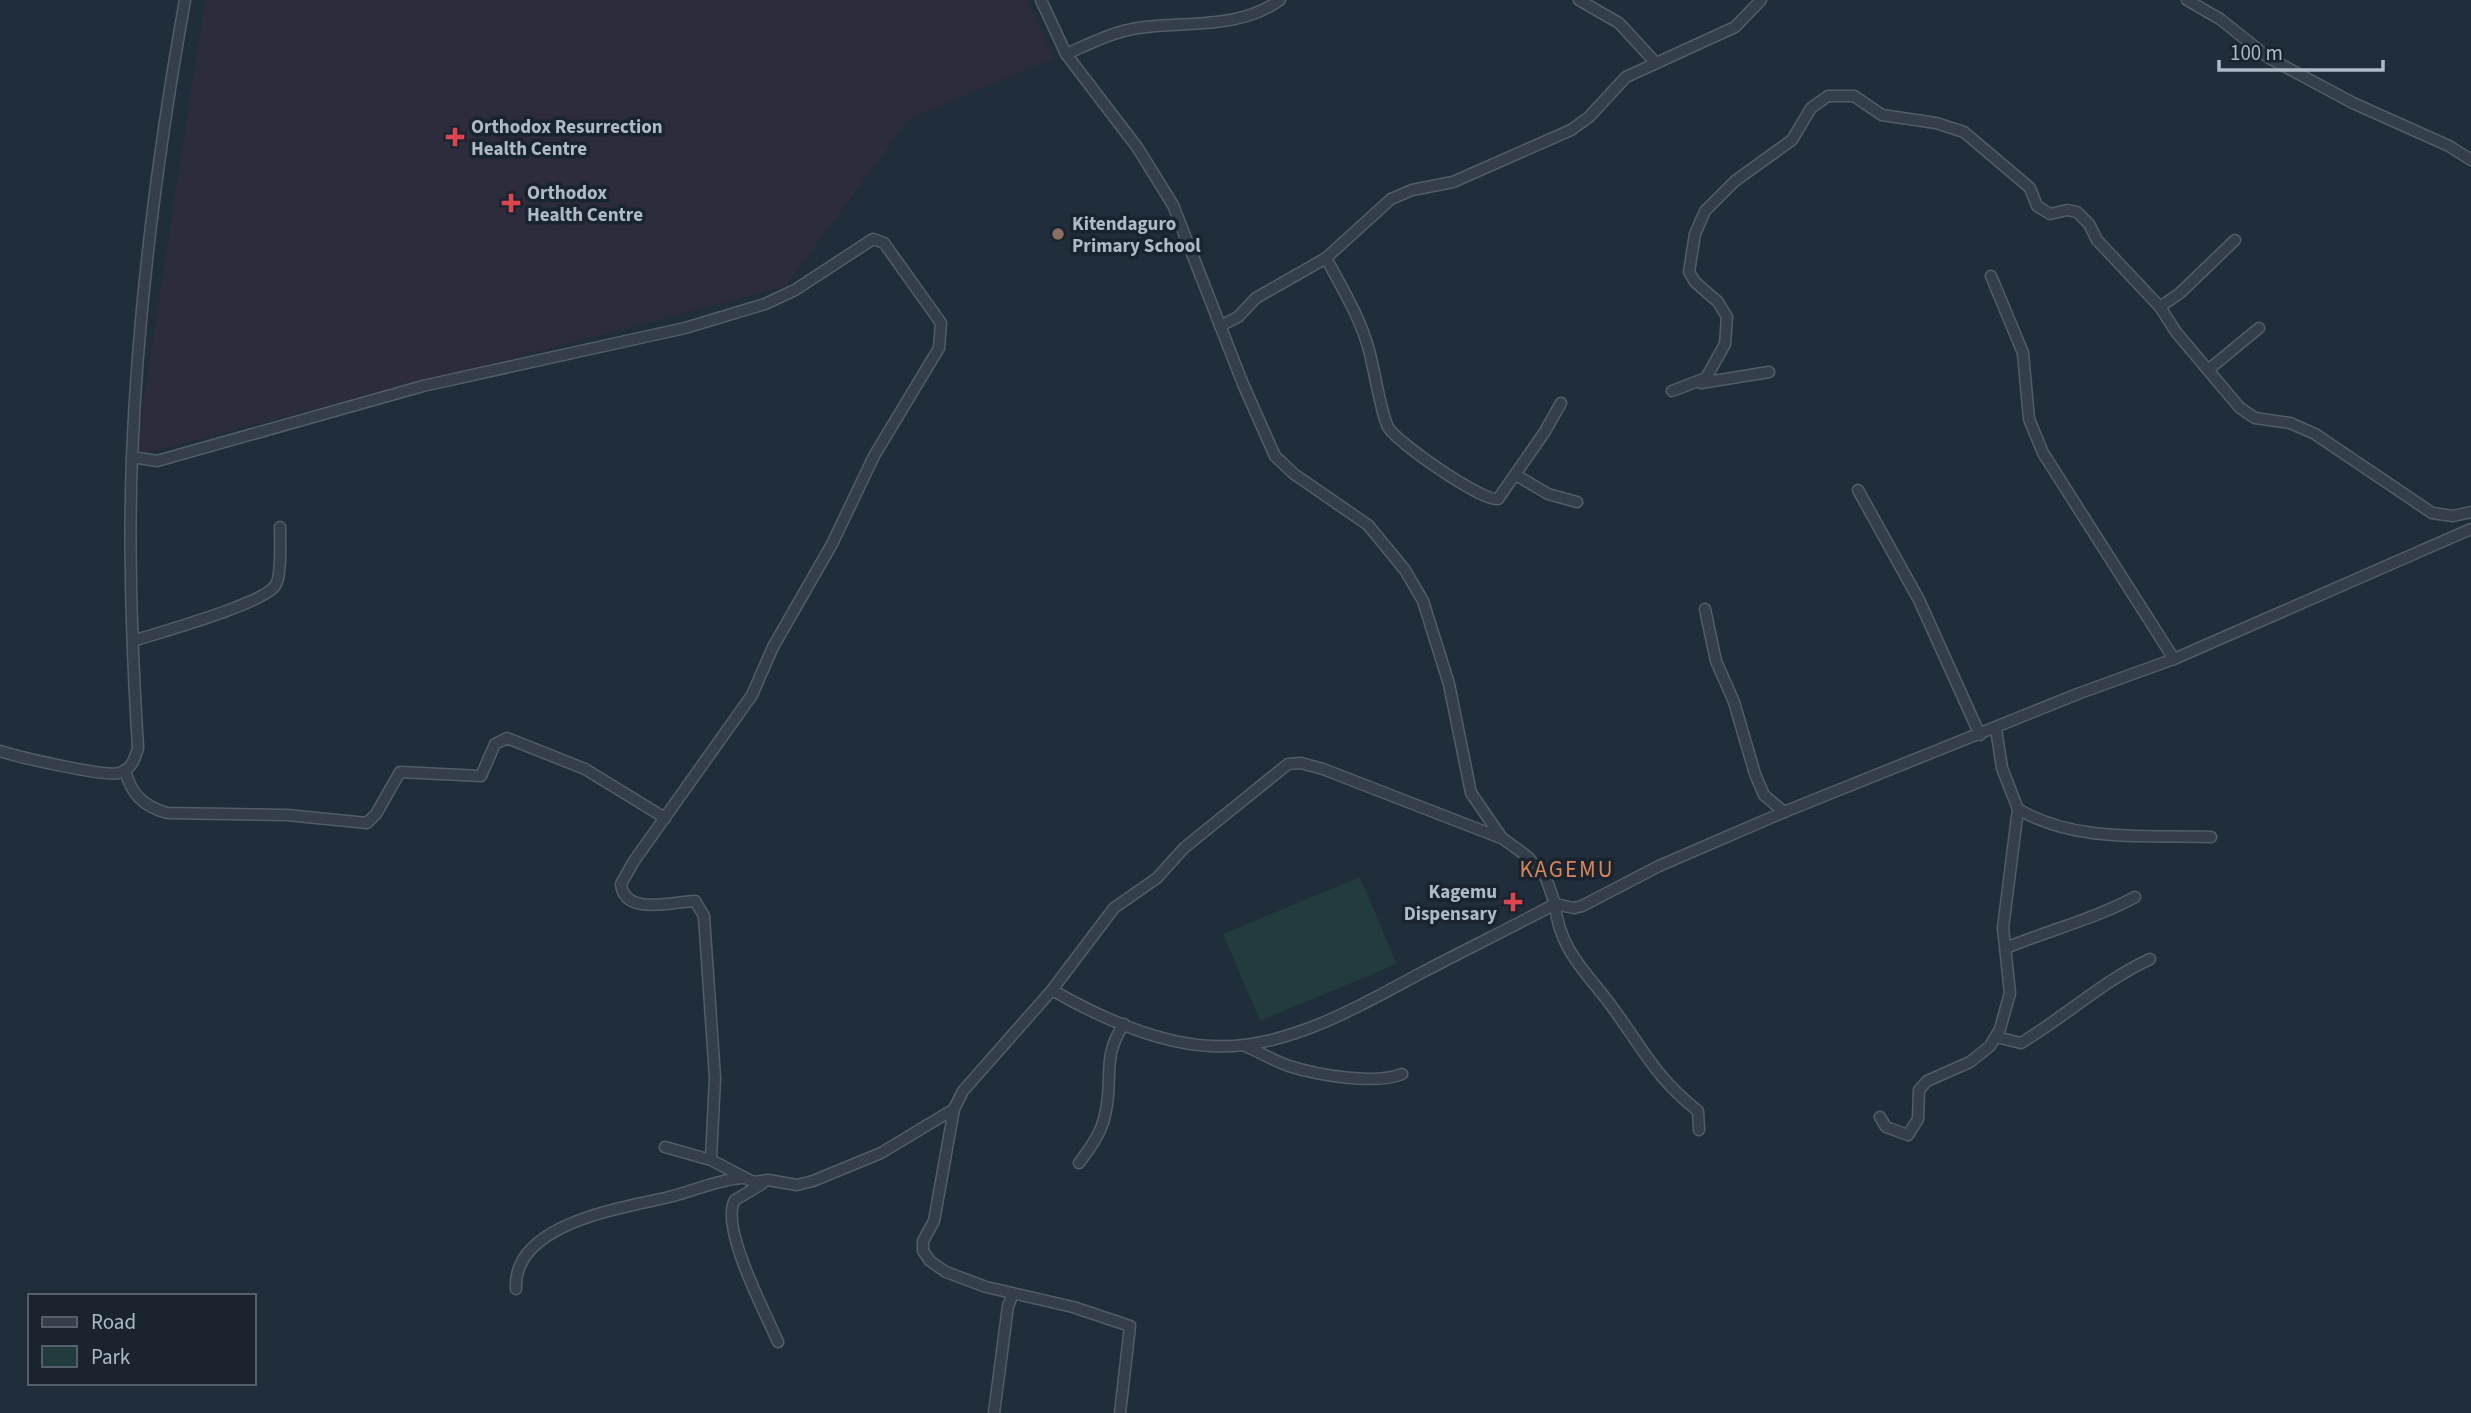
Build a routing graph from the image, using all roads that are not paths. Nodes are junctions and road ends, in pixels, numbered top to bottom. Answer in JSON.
{"nodes":[{"id":1,"x":185,"y":0,"type":"edge"},
{"id":2,"x":1041,"y":0,"type":"edge"},
{"id":3,"x":1280,"y":0,"type":"edge"},
{"id":4,"x":1579,"y":0,"type":"edge"},
{"id":5,"x":1761,"y":0,"type":"edge"},
{"id":6,"x":2187,"y":0,"type":"edge"},
{"id":7,"x":1066,"y":54,"type":"junction"},
{"id":8,"x":1656,"y":62,"type":"junction"},
{"id":9,"x":2471,"y":160,"type":"edge"},
{"id":10,"x":2235,"y":240,"type":"dead end"},
{"id":11,"x":1326,"y":258,"type":"junction"},
{"id":12,"x":1991,"y":276,"type":"dead end"},
{"id":13,"x":2160,"y":307,"type":"junction"},
{"id":14,"x":1220,"y":326,"type":"junction"},
{"id":15,"x":2259,"y":328,"type":"dead end"},
{"id":16,"x":2208,"y":370,"type":"junction"},
{"id":17,"x":1769,"y":372,"type":"dead end"},
{"id":18,"x":1697,"y":383,"type":"junction"},
{"id":19,"x":1672,"y":391,"type":"dead end"},
{"id":20,"x":1561,"y":402,"type":"dead end"},
{"id":21,"x":132,"y":457,"type":"junction"},
{"id":22,"x":1516,"y":475,"type":"junction"},
{"id":23,"x":1858,"y":490,"type":"dead end"},
{"id":24,"x":1577,"y":502,"type":"dead end"},
{"id":25,"x":2471,"y":512,"type":"edge"},
{"id":26,"x":280,"y":527,"type":"dead end"},
{"id":27,"x":2471,"y":529,"type":"edge"},
{"id":28,"x":1705,"y":609,"type":"dead end"},
{"id":29,"x":133,"y":641,"type":"junction"},
{"id":30,"x":2174,"y":659,"type":"junction"},
{"id":31,"x":1996,"y":729,"type":"junction"},
{"id":32,"x":1980,"y":735,"type":"junction"},
{"id":33,"x":0,"y":751,"type":"edge"},
{"id":34,"x":125,"y":770,"type":"junction"},
{"id":35,"x":2018,"y":809,"type":"junction"},
{"id":36,"x":1784,"y":812,"type":"junction"},
{"id":37,"x":665,"y":818,"type":"junction"},
{"id":38,"x":2211,"y":836,"type":"dead end"},
{"id":39,"x":1502,"y":838,"type":"junction"},
{"id":40,"x":2135,"y":897,"type":"dead end"},
{"id":41,"x":1555,"y":904,"type":"junction"},
{"id":42,"x":2006,"y":948,"type":"junction"},
{"id":43,"x":2150,"y":959,"type":"dead end"},
{"id":44,"x":1052,"y":990,"type":"junction"},
{"id":45,"x":1124,"y":1024,"type":"junction"},
{"id":46,"x":1996,"y":1037,"type":"junction"},
{"id":47,"x":1243,"y":1045,"type":"junction"},
{"id":48,"x":1402,"y":1074,"type":"dead end"},
{"id":49,"x":954,"y":1109,"type":"junction"},
{"id":50,"x":1880,"y":1117,"type":"dead end"},
{"id":51,"x":1699,"y":1130,"type":"dead end"},
{"id":52,"x":665,"y":1147,"type":"dead end"},
{"id":53,"x":711,"y":1160,"type":"junction"},
{"id":54,"x":1079,"y":1163,"type":"dead end"},
{"id":55,"x":742,"y":1178,"type":"junction"},
{"id":56,"x":768,"y":1180,"type":"junction"},
{"id":57,"x":516,"y":1289,"type":"dead end"},
{"id":58,"x":1013,"y":1294,"type":"junction"},
{"id":59,"x":778,"y":1342,"type":"dead end"},
{"id":60,"x":994,"y":1413,"type":"edge"},
{"id":61,"x":1120,"y":1413,"type":"edge"}],
"edges":[{"from":1,"to":21,"type":"street"},
{"from":2,"to":7,"type":"street"},
{"from":3,"to":7,"type":"street"},
{"from":4,"to":8,"type":"street"},
{"from":5,"to":8,"type":"street"},
{"from":6,"to":9,"type":"street"},
{"from":7,"to":14,"type":"street"},
{"from":8,"to":11,"type":"street"},
{"from":10,"to":13,"type":"street"},
{"from":11,"to":14,"type":"street"},
{"from":11,"to":22,"type":"street"},
{"from":12,"to":30,"type":"street"},
{"from":13,"to":16,"type":"street"},
{"from":13,"to":18,"type":"street"},
{"from":14,"to":39,"type":"street"},
{"from":15,"to":16,"type":"street"},
{"from":16,"to":25,"type":"street"},
{"from":17,"to":18,"type":"street"},
{"from":18,"to":19,"type":"street"},
{"from":20,"to":22,"type":"street"},
{"from":21,"to":29,"type":"street"},
{"from":21,"to":37,"type":"street"},
{"from":22,"to":24,"type":"street"},
{"from":23,"to":32,"type":"street"},
{"from":26,"to":29,"type":"street"},
{"from":27,"to":30,"type":"street"},
{"from":28,"to":36,"type":"street"},
{"from":29,"to":34,"type":"street"},
{"from":30,"to":31,"type":"street"},
{"from":31,"to":32,"type":"street"},
{"from":31,"to":35,"type":"street"},
{"from":32,"to":36,"type":"street"},
{"from":33,"to":34,"type":"street"},
{"from":34,"to":37,"type":"street"},
{"from":35,"to":38,"type":"street"},
{"from":35,"to":42,"type":"street"},
{"from":36,"to":41,"type":"street"},
{"from":37,"to":53,"type":"street"},
{"from":39,"to":41,"type":"street"},
{"from":39,"to":44,"type":"street"},
{"from":40,"to":42,"type":"street"},
{"from":41,"to":47,"type":"street"},
{"from":41,"to":51,"type":"street"},
{"from":42,"to":46,"type":"street"},
{"from":43,"to":46,"type":"street"},
{"from":44,"to":45,"type":"street"},
{"from":44,"to":49,"type":"street"},
{"from":45,"to":47,"type":"street"},
{"from":45,"to":54,"type":"street"},
{"from":46,"to":50,"type":"street"},
{"from":47,"to":48,"type":"street"},
{"from":49,"to":56,"type":"street"},
{"from":49,"to":58,"type":"street"},
{"from":52,"to":53,"type":"street"},
{"from":53,"to":55,"type":"street"},
{"from":55,"to":56,"type":"street"},
{"from":55,"to":57,"type":"street"},
{"from":56,"to":59,"type":"street"},
{"from":58,"to":60,"type":"street"},
{"from":58,"to":61,"type":"street"}]}
